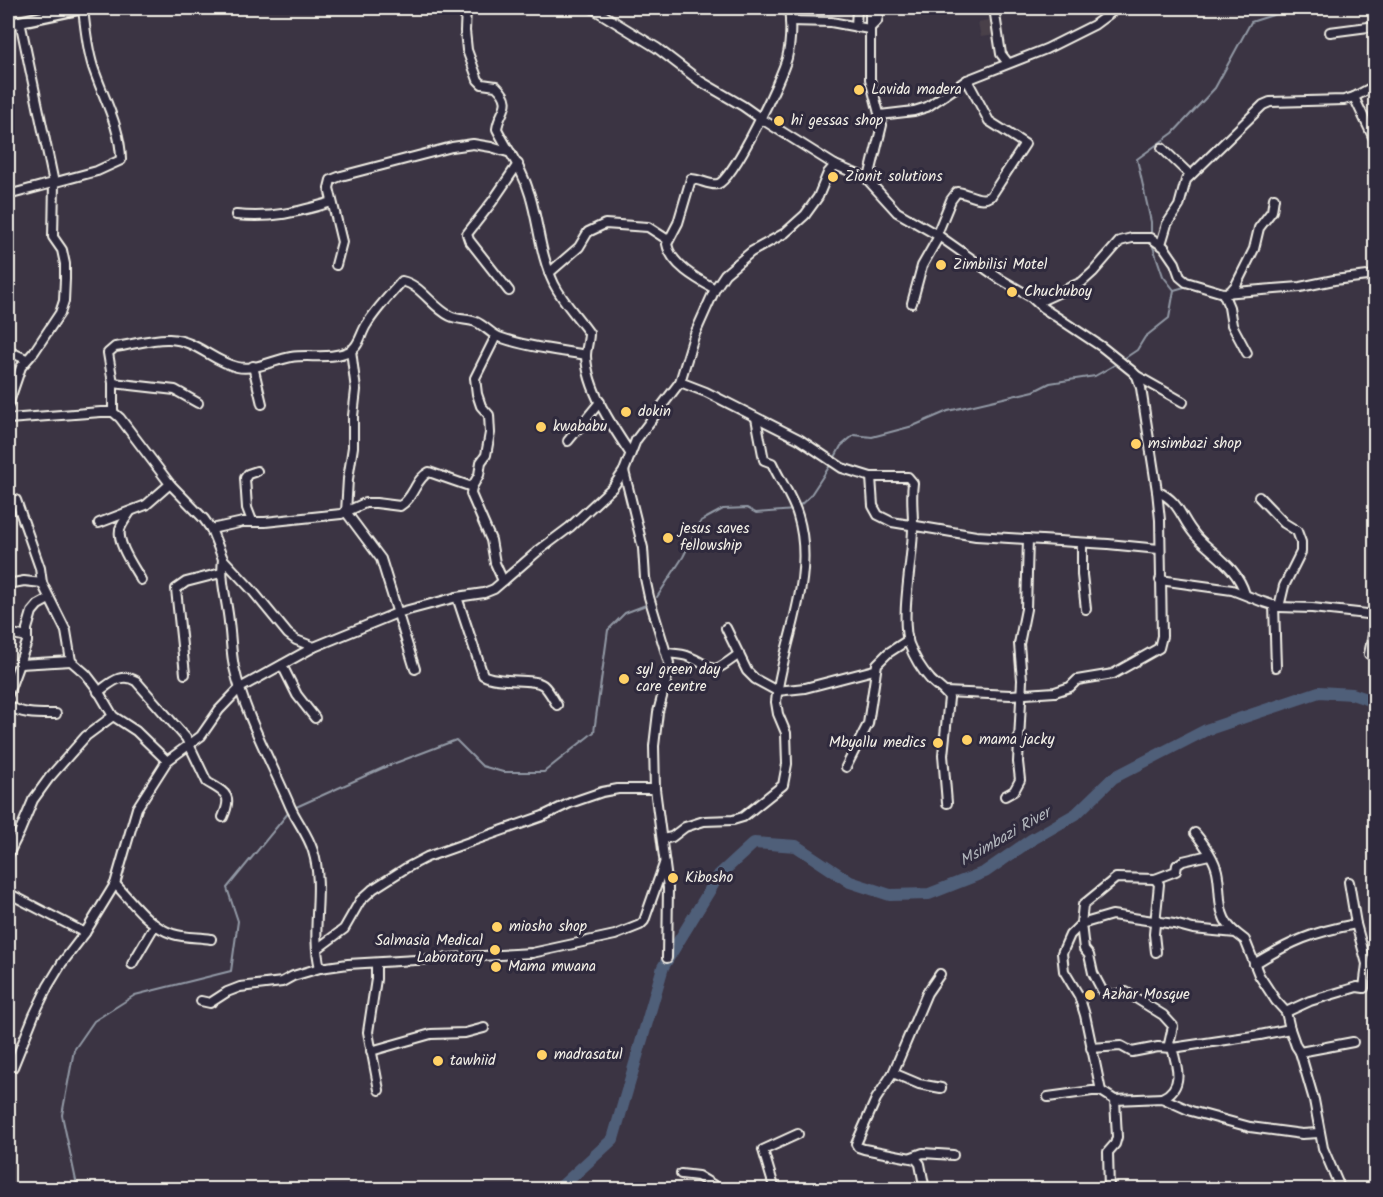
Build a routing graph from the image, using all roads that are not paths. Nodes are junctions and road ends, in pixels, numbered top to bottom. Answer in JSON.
{"nodes":[{"id":1,"x":83,"y":8,"type":"edge"},
{"id":2,"x":466,"y":8,"type":"edge"},
{"id":3,"x":597,"y":8,"type":"edge"},
{"id":4,"x":789,"y":8,"type":"edge"},
{"id":5,"x":857,"y":8,"type":"edge"},
{"id":6,"x":870,"y":8,"type":"edge"},
{"id":7,"x":880,"y":8,"type":"edge"},
{"id":8,"x":994,"y":8,"type":"edge"},
{"id":9,"x":1117,"y":8,"type":"edge"},
{"id":10,"x":20,"y":21,"type":"junction"},
{"id":11,"x":790,"y":21,"type":"junction"},
{"id":12,"x":8,"y":24,"type":"edge"},
{"id":13,"x":1376,"y":26,"type":"edge"},
{"id":14,"x":856,"y":27,"type":"junction"},
{"id":15,"x":869,"y":29,"type":"junction"},
{"id":16,"x":1329,"y":32,"type":"dead end"},
{"id":17,"x":1008,"y":63,"type":"junction"},
{"id":18,"x":967,"y":80,"type":"junction"},
{"id":19,"x":1376,"y":85,"type":"edge"},
{"id":20,"x":1354,"y":97,"type":"junction"},
{"id":21,"x":880,"y":115,"type":"junction"},
{"id":22,"x":760,"y":118,"type":"junction"},
{"id":23,"x":1376,"y":143,"type":"edge"},
{"id":24,"x":1162,"y":148,"type":"dead end"},
{"id":25,"x":510,"y":153,"type":"junction"},
{"id":26,"x":518,"y":164,"type":"junction"},
{"id":27,"x":835,"y":165,"type":"junction"},
{"id":28,"x":1190,"y":176,"type":"junction"},
{"id":29,"x":866,"y":178,"type":"junction"},
{"id":30,"x":54,"y":183,"type":"junction"},
{"id":31,"x":8,"y":195,"type":"edge"},
{"id":32,"x":1274,"y":198,"type":"dead end"},
{"id":33,"x":332,"y":202,"type":"junction"},
{"id":34,"x":236,"y":215,"type":"dead end"},
{"id":35,"x":938,"y":235,"type":"junction"},
{"id":36,"x":668,"y":240,"type":"junction"},
{"id":37,"x":1161,"y":244,"type":"junction"},
{"id":38,"x":336,"y":265,"type":"dead end"},
{"id":39,"x":549,"y":273,"type":"junction"},
{"id":40,"x":1376,"y":275,"type":"edge"},
{"id":41,"x":715,"y":289,"type":"junction"},
{"id":42,"x":509,"y":291,"type":"dead end"},
{"id":43,"x":1226,"y":293,"type":"junction"},
{"id":44,"x":1038,"y":302,"type":"junction"},
{"id":45,"x":912,"y":303,"type":"dead end"},
{"id":46,"x":496,"y":336,"type":"junction"},
{"id":47,"x":351,"y":350,"type":"junction"},
{"id":48,"x":8,"y":351,"type":"edge"},
{"id":49,"x":1247,"y":353,"type":"dead end"},
{"id":50,"x":586,"y":355,"type":"junction"},
{"id":51,"x":26,"y":359,"type":"junction"},
{"id":52,"x":254,"y":366,"type":"junction"},
{"id":53,"x":1137,"y":376,"type":"junction"},
{"id":54,"x":680,"y":382,"type":"junction"},
{"id":55,"x":112,"y":383,"type":"junction"},
{"id":56,"x":600,"y":402,"type":"junction"},
{"id":57,"x":1183,"y":402,"type":"dead end"},
{"id":58,"x":198,"y":403,"type":"dead end"},
{"id":59,"x":262,"y":404,"type":"dead end"},
{"id":60,"x":8,"y":405,"type":"edge"},
{"id":61,"x":112,"y":412,"type":"junction"},
{"id":62,"x":756,"y":418,"type":"junction"},
{"id":63,"x":8,"y":419,"type":"edge"},
{"id":64,"x":568,"y":441,"type":"dead end"},
{"id":65,"x":630,"y":453,"type":"junction"},
{"id":66,"x":257,"y":471,"type":"dead end"},
{"id":67,"x":624,"y":471,"type":"junction"},
{"id":68,"x":871,"y":477,"type":"junction"},
{"id":69,"x":170,"y":484,"type":"junction"},
{"id":70,"x":472,"y":487,"type":"junction"},
{"id":71,"x":1157,"y":491,"type":"junction"},
{"id":72,"x":1259,"y":497,"type":"dead end"},
{"id":73,"x":16,"y":500,"type":"dead end"},
{"id":74,"x":130,"y":512,"type":"junction"},
{"id":75,"x":346,"y":512,"type":"junction"},
{"id":76,"x":252,"y":521,"type":"junction"},
{"id":77,"x":99,"y":523,"type":"dead end"},
{"id":78,"x":913,"y":525,"type":"junction"},
{"id":79,"x":211,"y":529,"type":"junction"},
{"id":80,"x":1028,"y":539,"type":"junction"},
{"id":81,"x":1083,"y":543,"type":"junction"},
{"id":82,"x":1159,"y":549,"type":"junction"},
{"id":83,"x":223,"y":559,"type":"junction"},
{"id":84,"x":221,"y":573,"type":"junction"},
{"id":85,"x":141,"y":580,"type":"dead end"},
{"id":86,"x":1160,"y":580,"type":"junction"},
{"id":87,"x":503,"y":581,"type":"junction"},
{"id":88,"x":42,"y":583,"type":"junction"},
{"id":89,"x":8,"y":584,"type":"edge"},
{"id":90,"x":1245,"y":594,"type":"junction"},
{"id":91,"x":457,"y":597,"type":"junction"},
{"id":92,"x":49,"y":599,"type":"junction"},
{"id":93,"x":1276,"y":606,"type":"junction"},
{"id":94,"x":1086,"y":609,"type":"dead end"},
{"id":95,"x":397,"y":613,"type":"junction"},
{"id":96,"x":1376,"y":615,"type":"edge"},
{"id":97,"x":1376,"y":621,"type":"edge"},
{"id":98,"x":726,"y":628,"type":"dead end"},
{"id":99,"x":8,"y":633,"type":"edge"},
{"id":100,"x":27,"y":637,"type":"junction"},
{"id":101,"x":908,"y":640,"type":"junction"},
{"id":102,"x":314,"y":647,"type":"junction"},
{"id":103,"x":667,"y":653,"type":"junction"},
{"id":104,"x":739,"y":654,"type":"junction"},
{"id":105,"x":1369,"y":654,"type":"dead end"},
{"id":106,"x":71,"y":661,"type":"junction"},
{"id":107,"x":20,"y":664,"type":"junction"},
{"id":108,"x":282,"y":665,"type":"junction"},
{"id":109,"x":1276,"y":668,"type":"dead end"},
{"id":110,"x":416,"y":669,"type":"dead end"},
{"id":111,"x":874,"y":670,"type":"junction"},
{"id":112,"x":184,"y":674,"type":"dead end"},
{"id":113,"x":240,"y":688,"type":"junction"},
{"id":114,"x":777,"y":691,"type":"junction"},
{"id":115,"x":98,"y":692,"type":"junction"},
{"id":116,"x":945,"y":692,"type":"junction"},
{"id":117,"x":8,"y":694,"type":"edge"},
{"id":118,"x":1021,"y":695,"type":"junction"},
{"id":119,"x":8,"y":705,"type":"edge"},
{"id":120,"x":557,"y":705,"type":"dead end"},
{"id":121,"x":56,"y":714,"type":"dead end"},
{"id":122,"x":113,"y":716,"type":"junction"},
{"id":123,"x":315,"y":718,"type":"dead end"},
{"id":124,"x":189,"y":745,"type":"junction"},
{"id":125,"x":167,"y":761,"type":"junction"},
{"id":126,"x":846,"y":767,"type":"dead end"},
{"id":127,"x":654,"y":789,"type":"junction"},
{"id":128,"x":1005,"y":796,"type":"dead end"},
{"id":129,"x":947,"y":802,"type":"dead end"},
{"id":130,"x":223,"y":817,"type":"dead end"},
{"id":131,"x":1195,"y":833,"type":"dead end"},
{"id":132,"x":662,"y":839,"type":"junction"},
{"id":133,"x":8,"y":855,"type":"edge"},
{"id":134,"x":1209,"y":855,"type":"junction"},
{"id":135,"x":664,"y":864,"type":"junction"},
{"id":136,"x":1155,"y":879,"type":"junction"},
{"id":137,"x":1349,"y":882,"type":"dead end"},
{"id":138,"x":115,"y":884,"type":"junction"},
{"id":139,"x":8,"y":893,"type":"edge"},
{"id":140,"x":1155,"y":921,"type":"junction"},
{"id":141,"x":1081,"y":924,"type":"junction"},
{"id":142,"x":1356,"y":924,"type":"junction"},
{"id":143,"x":155,"y":925,"type":"junction"},
{"id":144,"x":85,"y":933,"type":"junction"},
{"id":145,"x":1236,"y":933,"type":"junction"},
{"id":146,"x":211,"y":939,"type":"dead end"},
{"id":147,"x":317,"y":949,"type":"junction"},
{"id":148,"x":1156,"y":952,"type":"dead end"},
{"id":149,"x":667,"y":958,"type":"dead end"},
{"id":150,"x":132,"y":963,"type":"dead end"},
{"id":151,"x":376,"y":964,"type":"junction"},
{"id":152,"x":1254,"y":964,"type":"junction"},
{"id":153,"x":320,"y":968,"type":"junction"},
{"id":154,"x":940,"y":974,"type":"dead end"},
{"id":155,"x":201,"y":1001,"type":"dead end"},
{"id":156,"x":1286,"y":1012,"type":"junction"},
{"id":157,"x":484,"y":1028,"type":"dead end"},
{"id":158,"x":1290,"y":1029,"type":"junction"},
{"id":159,"x":1353,"y":1042,"type":"dead end"},
{"id":160,"x":1091,"y":1048,"type":"junction"},
{"id":161,"x":1172,"y":1048,"type":"junction"},
{"id":162,"x":371,"y":1051,"type":"junction"},
{"id":163,"x":1300,"y":1052,"type":"junction"},
{"id":164,"x":8,"y":1068,"type":"edge"},
{"id":165,"x":893,"y":1073,"type":"junction"},
{"id":166,"x":941,"y":1088,"type":"dead end"},
{"id":167,"x":379,"y":1090,"type":"dead end"},
{"id":168,"x":1101,"y":1091,"type":"junction"},
{"id":169,"x":1048,"y":1096,"type":"dead end"},
{"id":170,"x":1162,"y":1098,"type":"junction"},
{"id":171,"x":1115,"y":1100,"type":"junction"},
{"id":172,"x":1319,"y":1133,"type":"junction"},
{"id":173,"x":798,"y":1134,"type":"dead end"},
{"id":174,"x":953,"y":1155,"type":"dead end"},
{"id":175,"x":912,"y":1157,"type":"junction"},
{"id":176,"x":681,"y":1174,"type":"dead end"},
{"id":177,"x":721,"y":1190,"type":"edge"},
{"id":178,"x":776,"y":1190,"type":"edge"},
{"id":179,"x":925,"y":1190,"type":"edge"},
{"id":180,"x":1108,"y":1190,"type":"edge"},
{"id":181,"x":1341,"y":1190,"type":"edge"}],
"edges":[{"from":1,"to":10,"type":"street"},
{"from":1,"to":30,"type":"street"},
{"from":2,"to":25,"type":"street"},
{"from":3,"to":22,"type":"street"},
{"from":4,"to":11,"type":"street"},
{"from":5,"to":14,"type":"street"},
{"from":6,"to":15,"type":"street"},
{"from":7,"to":15,"type":"street"},
{"from":8,"to":17,"type":"street"},
{"from":9,"to":17,"type":"street"},
{"from":10,"to":12,"type":"street"},
{"from":10,"to":30,"type":"street"},
{"from":11,"to":14,"type":"street"},
{"from":11,"to":22,"type":"street"},
{"from":13,"to":16,"type":"street"},
{"from":14,"to":15,"type":"street"},
{"from":15,"to":21,"type":"street"},
{"from":17,"to":18,"type":"street"},
{"from":18,"to":21,"type":"street"},
{"from":18,"to":35,"type":"street"},
{"from":19,"to":20,"type":"street"},
{"from":20,"to":23,"type":"street"},
{"from":20,"to":28,"type":"street"},
{"from":21,"to":29,"type":"street"},
{"from":22,"to":27,"type":"street"},
{"from":22,"to":36,"type":"street"},
{"from":24,"to":28,"type":"street"},
{"from":25,"to":26,"type":"street"},
{"from":25,"to":33,"type":"street"},
{"from":26,"to":39,"type":"street"},
{"from":26,"to":42,"type":"street"},
{"from":27,"to":29,"type":"street"},
{"from":27,"to":41,"type":"street"},
{"from":28,"to":37,"type":"street"},
{"from":29,"to":35,"type":"street"},
{"from":30,"to":31,"type":"street"},
{"from":30,"to":51,"type":"street"},
{"from":32,"to":43,"type":"street"},
{"from":33,"to":34,"type":"street"},
{"from":33,"to":38,"type":"street"},
{"from":35,"to":44,"type":"street"},
{"from":35,"to":45,"type":"street"},
{"from":36,"to":39,"type":"street"},
{"from":36,"to":41,"type":"street"},
{"from":37,"to":43,"type":"street"},
{"from":37,"to":44,"type":"street"},
{"from":39,"to":50,"type":"street"},
{"from":40,"to":43,"type":"street"},
{"from":41,"to":54,"type":"street"},
{"from":43,"to":49,"type":"street"},
{"from":44,"to":53,"type":"street"},
{"from":46,"to":47,"type":"street"},
{"from":46,"to":50,"type":"street"},
{"from":46,"to":70,"type":"street"},
{"from":47,"to":52,"type":"street"},
{"from":47,"to":75,"type":"street"},
{"from":48,"to":51,"type":"street"},
{"from":50,"to":56,"type":"street"},
{"from":51,"to":60,"type":"street"},
{"from":52,"to":55,"type":"street"},
{"from":52,"to":59,"type":"street"},
{"from":53,"to":57,"type":"street"},
{"from":53,"to":71,"type":"street"},
{"from":54,"to":62,"type":"street"},
{"from":54,"to":65,"type":"street"},
{"from":55,"to":58,"type":"street"},
{"from":55,"to":61,"type":"street"},
{"from":56,"to":64,"type":"street"},
{"from":56,"to":65,"type":"street"},
{"from":61,"to":63,"type":"street"},
{"from":61,"to":69,"type":"street"},
{"from":62,"to":68,"type":"street"},
{"from":62,"to":114,"type":"street"},
{"from":65,"to":67,"type":"street"},
{"from":66,"to":76,"type":"street"},
{"from":67,"to":87,"type":"street"},
{"from":67,"to":103,"type":"street"},
{"from":68,"to":78,"type":"street"},
{"from":68,"to":78,"type":"street"},
{"from":69,"to":74,"type":"street"},
{"from":69,"to":79,"type":"street"},
{"from":70,"to":75,"type":"street"},
{"from":70,"to":87,"type":"street"},
{"from":71,"to":82,"type":"street"},
{"from":71,"to":90,"type":"street"},
{"from":72,"to":93,"type":"street"},
{"from":73,"to":88,"type":"street"},
{"from":74,"to":77,"type":"street"},
{"from":74,"to":85,"type":"street"},
{"from":75,"to":76,"type":"street"},
{"from":75,"to":95,"type":"street"},
{"from":76,"to":79,"type":"street"},
{"from":78,"to":80,"type":"street"},
{"from":78,"to":101,"type":"street"},
{"from":79,"to":83,"type":"street"},
{"from":80,"to":81,"type":"street"},
{"from":80,"to":118,"type":"street"},
{"from":81,"to":82,"type":"street"},
{"from":81,"to":94,"type":"street"},
{"from":82,"to":86,"type":"street"},
{"from":83,"to":84,"type":"street"},
{"from":83,"to":102,"type":"street"},
{"from":84,"to":112,"type":"street"},
{"from":84,"to":113,"type":"street"},
{"from":86,"to":90,"type":"street"},
{"from":86,"to":118,"type":"street"},
{"from":87,"to":91,"type":"street"},
{"from":88,"to":89,"type":"street"},
{"from":88,"to":92,"type":"street"},
{"from":90,"to":93,"type":"street"},
{"from":91,"to":95,"type":"street"},
{"from":91,"to":120,"type":"street"},
{"from":92,"to":100,"type":"street"},
{"from":92,"to":106,"type":"street"},
{"from":93,"to":96,"type":"street"},
{"from":93,"to":109,"type":"street"},
{"from":95,"to":102,"type":"street"},
{"from":95,"to":110,"type":"street"},
{"from":97,"to":105,"type":"street"},
{"from":98,"to":104,"type":"street"},
{"from":99,"to":100,"type":"street"},
{"from":100,"to":107,"type":"street"},
{"from":101,"to":111,"type":"street"},
{"from":101,"to":116,"type":"street"},
{"from":102,"to":108,"type":"street"},
{"from":103,"to":104,"type":"street"},
{"from":103,"to":127,"type":"street"},
{"from":104,"to":114,"type":"street"},
{"from":106,"to":107,"type":"street"},
{"from":106,"to":115,"type":"street"},
{"from":107,"to":117,"type":"street"},
{"from":108,"to":113,"type":"street"},
{"from":108,"to":123,"type":"street"},
{"from":111,"to":114,"type":"street"},
{"from":111,"to":126,"type":"street"},
{"from":113,"to":124,"type":"street"},
{"from":113,"to":147,"type":"street"},
{"from":114,"to":132,"type":"street"},
{"from":115,"to":122,"type":"street"},
{"from":115,"to":124,"type":"street"},
{"from":116,"to":118,"type":"street"},
{"from":116,"to":129,"type":"street"},
{"from":118,"to":128,"type":"street"},
{"from":119,"to":121,"type":"street"},
{"from":122,"to":125,"type":"street"},
{"from":122,"to":133,"type":"street"},
{"from":124,"to":125,"type":"street"},
{"from":124,"to":130,"type":"street"},
{"from":125,"to":138,"type":"street"},
{"from":127,"to":132,"type":"street"},
{"from":127,"to":147,"type":"street"},
{"from":131,"to":134,"type":"street"},
{"from":132,"to":135,"type":"street"},
{"from":134,"to":136,"type":"street"},
{"from":134,"to":145,"type":"street"},
{"from":135,"to":149,"type":"street"},
{"from":135,"to":151,"type":"street"},
{"from":136,"to":140,"type":"street"},
{"from":136,"to":141,"type":"street"},
{"from":137,"to":142,"type":"street"},
{"from":138,"to":143,"type":"street"},
{"from":138,"to":144,"type":"street"},
{"from":139,"to":144,"type":"street"},
{"from":140,"to":141,"type":"street"},
{"from":140,"to":145,"type":"street"},
{"from":140,"to":148,"type":"street"},
{"from":141,"to":160,"type":"street"},
{"from":141,"to":161,"type":"street"},
{"from":142,"to":152,"type":"street"},
{"from":142,"to":156,"type":"street"},
{"from":143,"to":146,"type":"street"},
{"from":143,"to":150,"type":"street"},
{"from":144,"to":164,"type":"street"},
{"from":145,"to":152,"type":"street"},
{"from":147,"to":153,"type":"street"},
{"from":151,"to":153,"type":"street"},
{"from":151,"to":162,"type":"street"},
{"from":152,"to":156,"type":"street"},
{"from":153,"to":155,"type":"street"},
{"from":154,"to":165,"type":"street"},
{"from":156,"to":158,"type":"street"},
{"from":157,"to":162,"type":"street"},
{"from":158,"to":161,"type":"street"},
{"from":158,"to":163,"type":"street"},
{"from":159,"to":163,"type":"street"},
{"from":160,"to":161,"type":"street"},
{"from":160,"to":168,"type":"street"},
{"from":161,"to":170,"type":"street"},
{"from":162,"to":167,"type":"street"},
{"from":163,"to":172,"type":"street"},
{"from":165,"to":166,"type":"street"},
{"from":165,"to":175,"type":"street"},
{"from":168,"to":169,"type":"street"},
{"from":168,"to":171,"type":"street"},
{"from":170,"to":171,"type":"street"},
{"from":170,"to":172,"type":"street"},
{"from":171,"to":180,"type":"street"},
{"from":172,"to":181,"type":"street"},
{"from":173,"to":178,"type":"street"},
{"from":174,"to":175,"type":"street"},
{"from":175,"to":179,"type":"street"},
{"from":176,"to":177,"type":"street"}]}
